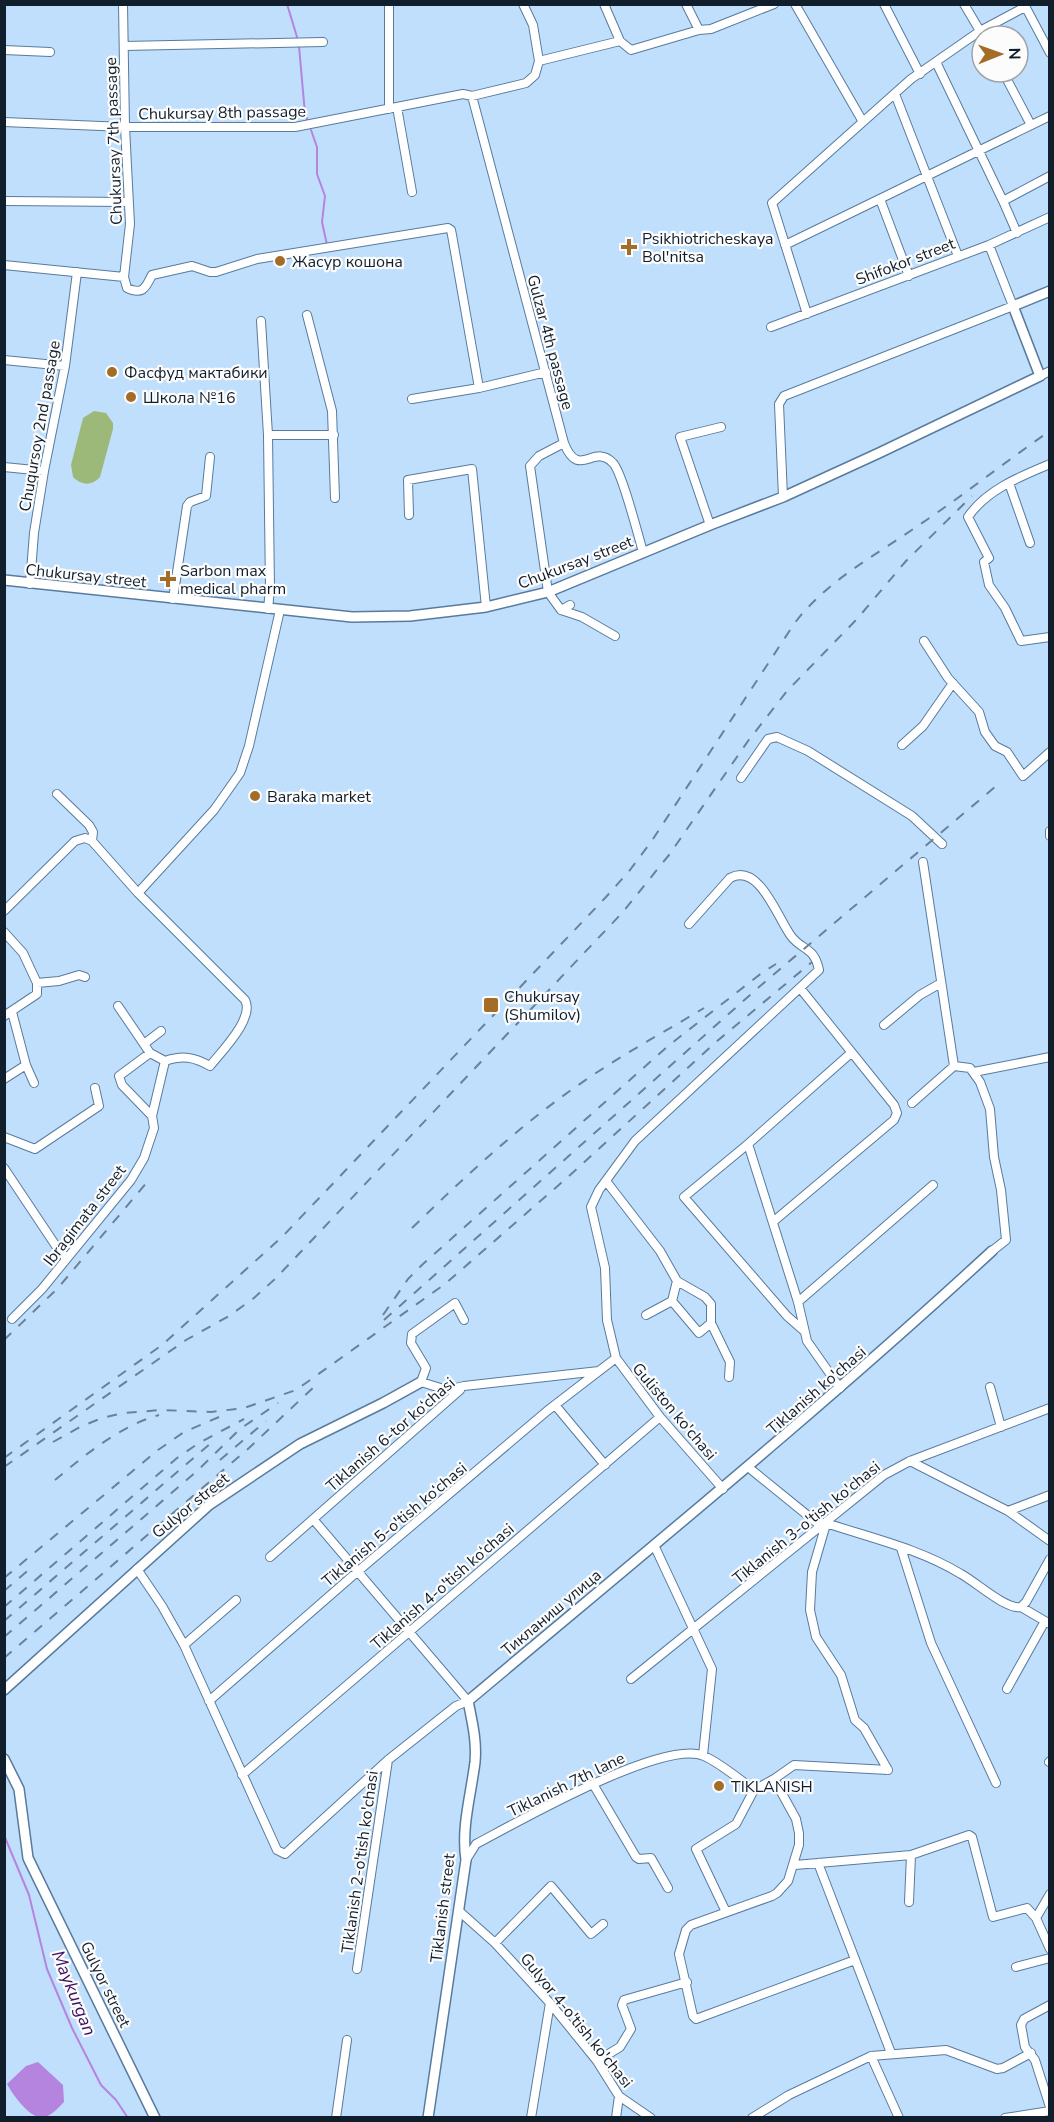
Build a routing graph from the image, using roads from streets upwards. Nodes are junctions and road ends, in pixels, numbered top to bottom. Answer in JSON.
{"nodes":[{"id":1,"x":123,"y":4,"type":"edge"},
{"id":2,"x":389,"y":4,"type":"edge"},
{"id":3,"x":523,"y":4,"type":"edge"},
{"id":4,"x":604,"y":4,"type":"edge"},
{"id":5,"x":686,"y":4,"type":"edge"},
{"id":6,"x":795,"y":4,"type":"edge"},
{"id":7,"x":884,"y":4,"type":"edge"},
{"id":8,"x":964,"y":4,"type":"edge"},
{"id":9,"x":772,"y":5,"type":"edge"},
{"id":10,"x":1024,"y":6,"type":"edge"},
{"id":11,"x":976,"y":24,"type":"edge"},
{"id":12,"x":996,"y":24,"type":"edge"},
{"id":13,"x":699,"y":30,"type":"junction"},
{"id":14,"x":620,"y":41,"type":"junction"},
{"id":15,"x":970,"y":41,"type":"edge"},
{"id":16,"x":323,"y":42,"type":"dead end"},
{"id":17,"x":124,"y":46,"type":"junction"},
{"id":18,"x":4,"y":51,"type":"edge"},
{"id":19,"x":50,"y":52,"type":"dead end"},
{"id":20,"x":1050,"y":53,"type":"edge"},
{"id":21,"x":539,"y":61,"type":"junction"},
{"id":22,"x":936,"y":62,"type":"junction"},
{"id":23,"x":920,"y":74,"type":"junction"},
{"id":24,"x":1009,"y":84,"type":"edge"},
{"id":25,"x":895,"y":94,"type":"junction"},
{"id":26,"x":472,"y":96,"type":"junction"},
{"id":27,"x":393,"y":108,"type":"junction"},
{"id":28,"x":1050,"y":116,"type":"edge"},
{"id":29,"x":4,"y":122,"type":"edge"},
{"id":30,"x":863,"y":122,"type":"junction"},
{"id":31,"x":1031,"y":125,"type":"junction"},
{"id":32,"x":125,"y":127,"type":"junction"},
{"id":33,"x":980,"y":151,"type":"junction"},
{"id":34,"x":1050,"y":176,"type":"edge"},
{"id":35,"x":927,"y":177,"type":"junction"},
{"id":36,"x":412,"y":192,"type":"dead end"},
{"id":37,"x":880,"y":199,"type":"junction"},
{"id":38,"x":4,"y":201,"type":"edge"},
{"id":39,"x":1003,"y":201,"type":"junction"},
{"id":40,"x":128,"y":202,"type":"junction"},
{"id":41,"x":1050,"y":217,"type":"edge"},
{"id":42,"x":1017,"y":233,"type":"junction"},
{"id":43,"x":785,"y":245,"type":"junction"},
{"id":44,"x":989,"y":245,"type":"junction"},
{"id":45,"x":958,"y":256,"type":"junction"},
{"id":46,"x":4,"y":265,"type":"edge"},
{"id":47,"x":77,"y":272,"type":"junction"},
{"id":48,"x":909,"y":276,"type":"junction"},
{"id":49,"x":124,"y":277,"type":"junction"},
{"id":50,"x":1050,"y":291,"type":"edge"},
{"id":51,"x":1013,"y":306,"type":"junction"},
{"id":52,"x":807,"y":314,"type":"junction"},
{"id":53,"x":307,"y":315,"type":"dead end"},
{"id":54,"x":261,"y":321,"type":"dead end"},
{"id":55,"x":771,"y":327,"type":"dead end"},
{"id":56,"x":4,"y":360,"type":"edge"},
{"id":57,"x":65,"y":366,"type":"junction"},
{"id":58,"x":1050,"y":371,"type":"edge"},
{"id":59,"x":546,"y":372,"type":"junction"},
{"id":60,"x":1040,"y":376,"type":"junction"},
{"id":61,"x":479,"y":388,"type":"junction"},
{"id":62,"x":412,"y":399,"type":"dead end"},
{"id":63,"x":721,"y":427,"type":"dead end"},
{"id":64,"x":268,"y":435,"type":"junction"},
{"id":65,"x":334,"y":435,"type":"junction"},
{"id":66,"x":564,"y":443,"type":"junction"},
{"id":67,"x":210,"y":457,"type":"dead end"},
{"id":68,"x":1050,"y":464,"type":"edge"},
{"id":69,"x":4,"y":467,"type":"edge"},
{"id":70,"x":44,"y":471,"type":"junction"},
{"id":71,"x":1009,"y":483,"type":"junction"},
{"id":72,"x":783,"y":497,"type":"junction"},
{"id":73,"x":334,"y":498,"type":"dead end"},
{"id":74,"x":409,"y":515,"type":"dead end"},
{"id":75,"x":710,"y":525,"type":"junction"},
{"id":76,"x":1030,"y":543,"type":"dead end"},
{"id":77,"x":643,"y":552,"type":"junction"},
{"id":78,"x":4,"y":580,"type":"edge"},
{"id":79,"x":30,"y":584,"type":"junction"},
{"id":80,"x":548,"y":592,"type":"junction"},
{"id":81,"x":173,"y":599,"type":"junction"},
{"id":82,"x":570,"y":605,"type":"dead end"},
{"id":83,"x":486,"y":608,"type":"junction"},
{"id":84,"x":268,"y":609,"type":"junction"},
{"id":85,"x":280,"y":610,"type":"junction"},
{"id":86,"x":561,"y":610,"type":"junction"},
{"id":87,"x":615,"y":636,"type":"dead end"},
{"id":88,"x":1050,"y":637,"type":"edge"},
{"id":89,"x":924,"y":641,"type":"dead end"},
{"id":90,"x":953,"y":683,"type":"junction"},
{"id":91,"x":902,"y":745,"type":"dead end"},
{"id":92,"x":1050,"y":752,"type":"edge"},
{"id":93,"x":741,"y":778,"type":"dead end"},
{"id":94,"x":57,"y":794,"type":"dead end"},
{"id":95,"x":1050,"y":831,"type":"edge"},
{"id":96,"x":1050,"y":836,"type":"edge"},
{"id":97,"x":92,"y":841,"type":"junction"},
{"id":98,"x":942,"y":844,"type":"dead end"},
{"id":99,"x":923,"y":862,"type":"dead end"},
{"id":100,"x":138,"y":893,"type":"junction"},
{"id":101,"x":4,"y":911,"type":"edge"},
{"id":102,"x":689,"y":924,"type":"dead end"},
{"id":103,"x":4,"y":932,"type":"edge"},
{"id":104,"x":85,"y":977,"type":"dead end"},
{"id":105,"x":37,"y":983,"type":"junction"},
{"id":106,"x":941,"y":983,"type":"junction"},
{"id":107,"x":800,"y":987,"type":"junction"},
{"id":108,"x":118,"y":1006,"type":"dead end"},
{"id":109,"x":8,"y":1014,"type":"edge"},
{"id":110,"x":884,"y":1025,"type":"dead end"},
{"id":111,"x":161,"y":1030,"type":"dead end"},
{"id":112,"x":144,"y":1044,"type":"junction"},
{"id":113,"x":150,"y":1053,"type":"junction"},
{"id":114,"x":851,"y":1053,"type":"junction"},
{"id":115,"x":1050,"y":1057,"type":"edge"},
{"id":116,"x":165,"y":1061,"type":"junction"},
{"id":117,"x":26,"y":1065,"type":"junction"},
{"id":118,"x":954,"y":1066,"type":"junction"},
{"id":119,"x":974,"y":1072,"type":"junction"},
{"id":120,"x":4,"y":1079,"type":"edge"},
{"id":121,"x":34,"y":1083,"type":"dead end"},
{"id":122,"x":95,"y":1088,"type":"dead end"},
{"id":123,"x":912,"y":1102,"type":"dead end"},
{"id":124,"x":152,"y":1116,"type":"junction"},
{"id":125,"x":4,"y":1137,"type":"edge"},
{"id":126,"x":748,"y":1144,"type":"junction"},
{"id":127,"x":4,"y":1168,"type":"edge"},
{"id":128,"x":608,"y":1177,"type":"junction"},
{"id":129,"x":933,"y":1185,"type":"dead end"},
{"id":130,"x":774,"y":1221,"type":"junction"},
{"id":131,"x":992,"y":1251,"type":"joint"},
{"id":132,"x":66,"y":1258,"type":"junction"},
{"id":133,"x":677,"y":1281,"type":"junction"},
{"id":134,"x":672,"y":1301,"type":"junction"},
{"id":135,"x":798,"y":1302,"type":"junction"},
{"id":136,"x":645,"y":1315,"type":"dead end"},
{"id":137,"x":12,"y":1319,"type":"dead end"},
{"id":138,"x":464,"y":1320,"type":"dead end"},
{"id":139,"x":711,"y":1323,"type":"junction"},
{"id":140,"x":803,"y":1330,"type":"junction"},
{"id":141,"x":616,"y":1358,"type":"junction"},
{"id":142,"x":599,"y":1371,"type":"junction"},
{"id":143,"x":729,"y":1377,"type":"dead end"},
{"id":144,"x":421,"y":1382,"type":"junction"},
{"id":145,"x":465,"y":1386,"type":"junction"},
{"id":146,"x":990,"y":1387,"type":"dead end"},
{"id":147,"x":840,"y":1388,"type":"junction"},
{"id":148,"x":555,"y":1405,"type":"junction"},
{"id":149,"x":1050,"y":1408,"type":"edge"},
{"id":150,"x":660,"y":1417,"type":"junction"},
{"id":151,"x":1001,"y":1427,"type":"junction"},
{"id":152,"x":910,"y":1461,"type":"junction"},
{"id":153,"x":604,"y":1464,"type":"junction"},
{"id":154,"x":748,"y":1467,"type":"junction"},
{"id":155,"x":723,"y":1489,"type":"junction"},
{"id":156,"x":1050,"y":1494,"type":"edge"},
{"id":157,"x":1008,"y":1511,"type":"junction"},
{"id":158,"x":313,"y":1519,"type":"junction"},
{"id":159,"x":826,"y":1523,"type":"junction"},
{"id":160,"x":1050,"y":1541,"type":"edge"},
{"id":161,"x":654,"y":1545,"type":"junction"},
{"id":162,"x":902,"y":1548,"type":"junction"},
{"id":163,"x":270,"y":1557,"type":"dead end"},
{"id":164,"x":1050,"y":1559,"type":"edge"},
{"id":165,"x":137,"y":1569,"type":"junction"},
{"id":166,"x":357,"y":1572,"type":"junction"},
{"id":167,"x":236,"y":1600,"type":"dead end"},
{"id":168,"x":1021,"y":1607,"type":"junction"},
{"id":169,"x":1047,"y":1622,"type":"edge"},
{"id":170,"x":694,"y":1629,"type":"junction"},
{"id":171,"x":409,"y":1632,"type":"junction"},
{"id":172,"x":184,"y":1645,"type":"junction"},
{"id":173,"x":632,"y":1679,"type":"dead end"},
{"id":174,"x":1007,"y":1689,"type":"dead end"},
{"id":175,"x":4,"y":1690,"type":"edge"},
{"id":176,"x":208,"y":1701,"type":"junction"},
{"id":177,"x":468,"y":1701,"type":"junction"},
{"id":178,"x":703,"y":1755,"type":"junction"},
{"id":179,"x":4,"y":1759,"type":"edge"},
{"id":180,"x":388,"y":1760,"type":"junction"},
{"id":181,"x":242,"y":1775,"type":"junction"},
{"id":182,"x":774,"y":1779,"type":"junction"},
{"id":183,"x":996,"y":1783,"type":"dead end"},
{"id":184,"x":593,"y":1784,"type":"junction"},
{"id":185,"x":754,"y":1790,"type":"junction"},
{"id":186,"x":911,"y":1855,"type":"junction"},
{"id":187,"x":466,"y":1860,"type":"junction"},
{"id":188,"x":818,"y":1863,"type":"junction"},
{"id":189,"x":795,"y":1865,"type":"junction"},
{"id":190,"x":668,"y":1888,"type":"dead end"},
{"id":191,"x":1050,"y":1894,"type":"edge"},
{"id":192,"x":909,"y":1902,"type":"dead end"},
{"id":193,"x":459,"y":1911,"type":"junction"},
{"id":194,"x":726,"y":1912,"type":"junction"},
{"id":195,"x":1036,"y":1918,"type":"junction"},
{"id":196,"x":603,"y":1924,"type":"dead end"},
{"id":197,"x":495,"y":1943,"type":"junction"},
{"id":198,"x":1050,"y":1949,"type":"edge"},
{"id":199,"x":1050,"y":1958,"type":"edge"},
{"id":200,"x":855,"y":1960,"type":"junction"},
{"id":201,"x":1016,"y":1967,"type":"dead end"},
{"id":202,"x":357,"y":1969,"type":"dead end"},
{"id":203,"x":687,"y":1982,"type":"junction"},
{"id":204,"x":550,"y":2003,"type":"junction"},
{"id":205,"x":1050,"y":2005,"type":"edge"},
{"id":206,"x":347,"y":2040,"type":"dead end"},
{"id":207,"x":891,"y":2053,"type":"junction"},
{"id":208,"x":1031,"y":2053,"type":"junction"},
{"id":209,"x":871,"y":2056,"type":"junction"},
{"id":210,"x":597,"y":2061,"type":"junction"},
{"id":211,"x":619,"y":2096,"type":"junction"},
{"id":212,"x":1049,"y":2105,"type":"edge"},
{"id":213,"x":155,"y":2118,"type":"edge"},
{"id":214,"x":336,"y":2118,"type":"edge"},
{"id":215,"x":428,"y":2118,"type":"edge"},
{"id":216,"x":531,"y":2118,"type":"edge"},
{"id":217,"x":616,"y":2118,"type":"edge"},
{"id":218,"x":651,"y":2118,"type":"edge"},
{"id":219,"x":752,"y":2118,"type":"edge"},
{"id":220,"x":898,"y":2118,"type":"edge"},
{"id":221,"x":1005,"y":2118,"type":"edge"}],
"edges":[{"from":1,"to":17,"type":"street","name":"Chukursay 7th passage"},
{"from":2,"to":27,"type":"street"},
{"from":3,"to":21,"type":"street"},
{"from":4,"to":14,"type":"street"},
{"from":5,"to":13,"type":"street"},
{"from":6,"to":30,"type":"street"},
{"from":7,"to":23,"type":"street"},
{"from":8,"to":11,"type":"street"},
{"from":9,"to":13,"type":"street"},
{"from":10,"to":12,"type":"street"},
{"from":10,"to":20,"type":"street"},
{"from":13,"to":14,"type":"street"},
{"from":14,"to":21,"type":"street"},
{"from":15,"to":22,"type":"street"},
{"from":16,"to":17,"type":"street"},
{"from":17,"to":32,"type":"street","name":"Chukursay 7th passage"},
{"from":18,"to":19,"type":"street"},
{"from":21,"to":26,"type":"street","name":"Chukursay 8th passage"},
{"from":22,"to":23,"type":"street"},
{"from":22,"to":33,"type":"street"},
{"from":23,"to":25,"type":"street"},
{"from":24,"to":31,"type":"street"},
{"from":25,"to":30,"type":"street"},
{"from":25,"to":35,"type":"street"},
{"from":26,"to":27,"type":"street","name":"Chukursay 8th passage"},
{"from":26,"to":59,"type":"street","name":"Gulzar 4th passage"},
{"from":27,"to":32,"type":"street","name":"Chukursay 8th passage"},
{"from":27,"to":36,"type":"street"},
{"from":28,"to":31,"type":"street"},
{"from":29,"to":32,"type":"street","name":"Chukursay 8th passage"},
{"from":30,"to":43,"type":"street"},
{"from":31,"to":33,"type":"street"},
{"from":32,"to":40,"type":"street","name":"Chukursay 7th passage"},
{"from":33,"to":35,"type":"street"},
{"from":33,"to":39,"type":"street"},
{"from":34,"to":39,"type":"street"},
{"from":35,"to":37,"type":"street"},
{"from":35,"to":45,"type":"street"},
{"from":37,"to":43,"type":"street"},
{"from":37,"to":48,"type":"street"},
{"from":38,"to":40,"type":"street"},
{"from":39,"to":42,"type":"street"},
{"from":40,"to":49,"type":"street","name":"Chukursay 7th passage"},
{"from":41,"to":42,"type":"street","name":"Shifokor street"},
{"from":42,"to":44,"type":"street","name":"Shifokor street"},
{"from":43,"to":52,"type":"street"},
{"from":44,"to":45,"type":"street","name":"Shifokor street"},
{"from":44,"to":51,"type":"street"},
{"from":45,"to":48,"type":"street","name":"Shifokor street"},
{"from":46,"to":47,"type":"street"},
{"from":47,"to":49,"type":"street"},
{"from":47,"to":57,"type":"street","name":"Chuqursoy 2nd passage"},
{"from":48,"to":52,"type":"street","name":"Shifokor street"},
{"from":49,"to":61,"type":"street"},
{"from":50,"to":51,"type":"street"},
{"from":51,"to":60,"type":"street"},
{"from":51,"to":72,"type":"street"},
{"from":52,"to":55,"type":"street","name":"Shifokor street"},
{"from":53,"to":65,"type":"street"},
{"from":54,"to":64,"type":"street"},
{"from":56,"to":57,"type":"street"},
{"from":57,"to":70,"type":"street","name":"Chuqursoy 2nd passage"},
{"from":58,"to":60,"type":"street","name":"Chukursay street"},
{"from":59,"to":61,"type":"street"},
{"from":59,"to":66,"type":"street","name":"Gulzar 4th passage"},
{"from":60,"to":72,"type":"street","name":"Chukursay street"},
{"from":61,"to":62,"type":"street"},
{"from":63,"to":75,"type":"street"},
{"from":64,"to":65,"type":"street"},
{"from":64,"to":84,"type":"street"},
{"from":65,"to":73,"type":"street"},
{"from":66,"to":77,"type":"street"},
{"from":66,"to":80,"type":"street"},
{"from":67,"to":81,"type":"street"},
{"from":68,"to":71,"type":"street"},
{"from":69,"to":70,"type":"street"},
{"from":70,"to":79,"type":"street","name":"Chuqursoy 2nd passage"},
{"from":71,"to":76,"type":"street"},
{"from":71,"to":88,"type":"street"},
{"from":72,"to":75,"type":"street","name":"Chukursay street"},
{"from":74,"to":83,"type":"street"},
{"from":75,"to":77,"type":"street","name":"Chukursay street"},
{"from":77,"to":80,"type":"street","name":"Chukursay street"},
{"from":78,"to":79,"type":"street","name":"Chukursay street"},
{"from":79,"to":81,"type":"street","name":"Chukursay street"},
{"from":80,"to":83,"type":"street","name":"Chukursay street"},
{"from":80,"to":86,"type":"street"},
{"from":81,"to":84,"type":"street","name":"Chukursay street"},
{"from":82,"to":86,"type":"street"},
{"from":83,"to":85,"type":"street","name":"Chukursay street"},
{"from":84,"to":85,"type":"street","name":"Chukursay street"},
{"from":85,"to":100,"type":"street"},
{"from":86,"to":87,"type":"street"},
{"from":89,"to":90,"type":"street"},
{"from":90,"to":91,"type":"street"},
{"from":90,"to":92,"type":"street"},
{"from":93,"to":98,"type":"street"},
{"from":94,"to":97,"type":"street"},
{"from":95,"to":96,"type":"street"},
{"from":97,"to":100,"type":"street"},
{"from":97,"to":101,"type":"street"},
{"from":99,"to":106,"type":"street"},
{"from":100,"to":116,"type":"street"},
{"from":102,"to":107,"type":"street","name":"Guliston ko'chasi"},
{"from":103,"to":105,"type":"street"},
{"from":104,"to":105,"type":"street"},
{"from":105,"to":109,"type":"street"},
{"from":106,"to":110,"type":"street"},
{"from":106,"to":118,"type":"street"},
{"from":107,"to":114,"type":"street"},
{"from":107,"to":128,"type":"street","name":"Guliston ko'chasi"},
{"from":108,"to":112,"type":"street"},
{"from":109,"to":117,"type":"street"},
{"from":111,"to":112,"type":"street"},
{"from":112,"to":113,"type":"street"},
{"from":113,"to":116,"type":"street"},
{"from":113,"to":124,"type":"street"},
{"from":114,"to":126,"type":"street"},
{"from":114,"to":130,"type":"street"},
{"from":115,"to":119,"type":"street"},
{"from":116,"to":124,"type":"street","name":"Ibragimаta street"},
{"from":117,"to":120,"type":"street"},
{"from":117,"to":121,"type":"street"},
{"from":118,"to":119,"type":"street"},
{"from":118,"to":123,"type":"street"},
{"from":119,"to":131,"type":"street"},
{"from":122,"to":125,"type":"street"},
{"from":124,"to":132,"type":"street","name":"Ibragimаta street"},
{"from":126,"to":130,"type":"street"},
{"from":126,"to":140,"type":"street"},
{"from":127,"to":132,"type":"street"},
{"from":128,"to":133,"type":"street"},
{"from":128,"to":141,"type":"street","name":"Guliston ko'chasi"},
{"from":129,"to":135,"type":"street"},
{"from":130,"to":135,"type":"street"},
{"from":131,"to":147,"type":"street","name":"Tiklanish ko'chasi"},
{"from":132,"to":137,"type":"street","name":"Ibragimаta street"},
{"from":133,"to":134,"type":"street"},
{"from":133,"to":139,"type":"street"},
{"from":134,"to":136,"type":"street"},
{"from":134,"to":139,"type":"street"},
{"from":135,"to":140,"type":"street"},
{"from":138,"to":144,"type":"street"},
{"from":139,"to":143,"type":"street"},
{"from":140,"to":147,"type":"street"},
{"from":141,"to":142,"type":"street"},
{"from":141,"to":150,"type":"street","name":"Guliston ko'chasi"},
{"from":142,"to":145,"type":"street","name":"Tiklanish 6-tor ko‘chasi"},
{"from":142,"to":148,"type":"street","name":"Tiklanish 5-o'tish ko‘chasi"},
{"from":144,"to":145,"type":"street"},
{"from":144,"to":165,"type":"street","name":"Gulyor street"},
{"from":145,"to":158,"type":"street","name":"Tiklanish 6-tor ko‘chasi"},
{"from":146,"to":151,"type":"street"},
{"from":147,"to":154,"type":"street","name":"Tiklanish ko'chasi"},
{"from":148,"to":153,"type":"street"},
{"from":148,"to":166,"type":"street","name":"Tiklanish 5-o'tish ko‘chasi"},
{"from":149,"to":151,"type":"street","name":"Tiklanish 3-o'tish ko'chasi"},
{"from":150,"to":153,"type":"street","name":"Tiklanish 4-o'tish ko‘chasi"},
{"from":150,"to":155,"type":"street","name":"Guliston ko'chasi"},
{"from":151,"to":152,"type":"street","name":"Tiklanish 3-o'tish ko'chasi"},
{"from":152,"to":157,"type":"street"},
{"from":152,"to":159,"type":"street","name":"Tiklanish 3-o'tish ko'chasi"},
{"from":153,"to":171,"type":"street","name":"Tiklanish 4-o'tish ko‘chasi"},
{"from":154,"to":155,"type":"street","name":"Tiklanish ko'chasi"},
{"from":154,"to":159,"type":"street"},
{"from":155,"to":161,"type":"street","name":"Tiklanish ko'chasi"},
{"from":156,"to":157,"type":"street"},
{"from":157,"to":160,"type":"street"},
{"from":158,"to":163,"type":"street","name":"Tiklanish 6-tor ko‘chasi"},
{"from":158,"to":166,"type":"street"},
{"from":159,"to":162,"type":"street"},
{"from":159,"to":170,"type":"street","name":"Tiklanish 3-o'tish ko'chasi"},
{"from":159,"to":182,"type":"street"},
{"from":161,"to":170,"type":"street"},
{"from":161,"to":177,"type":"street","name":"Тикланиш улица"},
{"from":162,"to":168,"type":"street"},
{"from":162,"to":183,"type":"street"},
{"from":164,"to":168,"type":"street"},
{"from":165,"to":172,"type":"street"},
{"from":165,"to":175,"type":"street","name":"Gulyor street"},
{"from":166,"to":171,"type":"street"},
{"from":166,"to":176,"type":"street","name":"Tiklanish 5-o'tish ko‘chasi"},
{"from":167,"to":172,"type":"street"},
{"from":168,"to":169,"type":"street"},
{"from":169,"to":174,"type":"street"},
{"from":170,"to":173,"type":"street","name":"Tiklanish 3-o'tish ko'chasi"},
{"from":170,"to":178,"type":"street"},
{"from":171,"to":177,"type":"street"},
{"from":171,"to":181,"type":"street","name":"Tiklanish 4-o'tish ko‘chasi"},
{"from":172,"to":176,"type":"street"},
{"from":176,"to":181,"type":"street"},
{"from":177,"to":180,"type":"street","name":"Tiklanish 2-o'tish ko'chasi"},
{"from":177,"to":187,"type":"street","name":"Tiklanish street"},
{"from":178,"to":184,"type":"street","name":"Tiklanish 7th lane"},
{"from":178,"to":185,"type":"street"},
{"from":179,"to":213,"type":"street","name":"Gulyor street"},
{"from":180,"to":181,"type":"street","name":"Tiklanish 2-o'tish ko'chasi"},
{"from":180,"to":202,"type":"street","name":"Tiklanish 2-o'tish ko'chasi"},
{"from":182,"to":185,"type":"street"},
{"from":182,"to":189,"type":"street"},
{"from":184,"to":187,"type":"street","name":"Tiklanish 7th lane"},
{"from":184,"to":190,"type":"street"},
{"from":185,"to":194,"type":"street"},
{"from":186,"to":188,"type":"street"},
{"from":186,"to":192,"type":"street"},
{"from":186,"to":195,"type":"street"},
{"from":187,"to":193,"type":"street","name":"Tiklanish street"},
{"from":188,"to":189,"type":"street"},
{"from":188,"to":200,"type":"street"},
{"from":189,"to":194,"type":"street"},
{"from":191,"to":195,"type":"street"},
{"from":193,"to":197,"type":"street","name":"Gulyor 4-o'tish ko'chasi"},
{"from":193,"to":215,"type":"street","name":"Tiklanish street"},
{"from":194,"to":203,"type":"street"},
{"from":195,"to":198,"type":"street"},
{"from":196,"to":197,"type":"street"},
{"from":197,"to":204,"type":"street","name":"Gulyor 4-o'tish ko'chasi"},
{"from":199,"to":201,"type":"street"},
{"from":200,"to":203,"type":"street"},
{"from":200,"to":207,"type":"street"},
{"from":203,"to":210,"type":"street"},
{"from":204,"to":210,"type":"street","name":"Gulyor 4-o'tish ko'chasi"},
{"from":204,"to":216,"type":"street"},
{"from":205,"to":208,"type":"street"},
{"from":206,"to":214,"type":"street"},
{"from":207,"to":208,"type":"street"},
{"from":207,"to":209,"type":"street"},
{"from":208,"to":212,"type":"street"},
{"from":209,"to":219,"type":"street"},
{"from":209,"to":220,"type":"street"},
{"from":210,"to":211,"type":"street","name":"Gulyor 4-o'tish ko'chasi"},
{"from":211,"to":217,"type":"street"},
{"from":211,"to":218,"type":"street","name":"Gulyor 4-o'tish ko'chasi"},
{"from":212,"to":221,"type":"street"}]}
